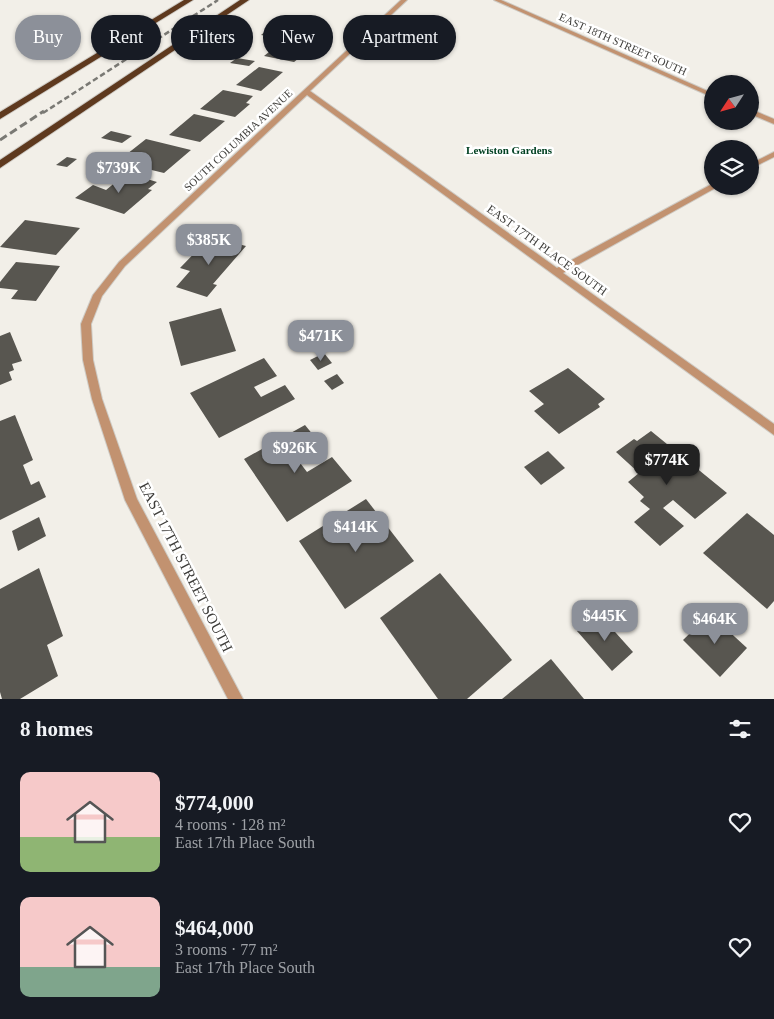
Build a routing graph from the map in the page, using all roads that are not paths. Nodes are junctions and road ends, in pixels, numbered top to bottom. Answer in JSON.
{"nodes":[{"id":1,"x":189,"y":0,"type":"edge"},
{"id":2,"x":245,"y":0,"type":"edge"},
{"id":3,"x":404,"y":0,"type":"edge"},
{"id":4,"x":497,"y":0,"type":"edge"},
{"id":5,"x":704,"y":91,"type":"edge"},
{"id":6,"x":306,"y":92,"type":"junction"},
{"id":7,"x":759,"y":115,"type":"edge"},
{"id":8,"x":0,"y":116,"type":"edge"},
{"id":9,"x":774,"y":122,"type":"edge"},
{"id":10,"x":774,"y":154,"type":"edge"},
{"id":11,"x":759,"y":162,"type":"edge"},
{"id":12,"x":0,"y":165,"type":"edge"},
{"id":13,"x":704,"y":192,"type":"edge"},
{"id":14,"x":557,"y":272,"type":"junction"},
{"id":15,"x":88,"y":360,"type":"joint"},
{"id":16,"x":774,"y":430,"type":"edge"},
{"id":17,"x":236,"y":699,"type":"edge"}],
"edges":[{"from":1,"to":8,"type":"highway"},
{"from":2,"to":12,"type":"highway"},
{"from":3,"to":6,"type":"street","name":"SOUTH COLUMBIA AVENUE"},
{"from":4,"to":5,"type":"street","name":"EAST 18TH STREET SOUTH"},
{"from":6,"to":14,"type":"street","name":"EAST 17TH PLACE SOUTH"},
{"from":6,"to":15,"type":"street","name":"SOUTH COLUMBIA AVENUE"},
{"from":7,"to":9,"type":"street"},
{"from":10,"to":11,"type":"street"},
{"from":13,"to":14,"type":"street"},
{"from":14,"to":16,"type":"street","name":"EAST 17TH PLACE SOUTH"},
{"from":15,"to":17,"type":"street","name":"EAST 17TH STREET SOUTH"}]}
